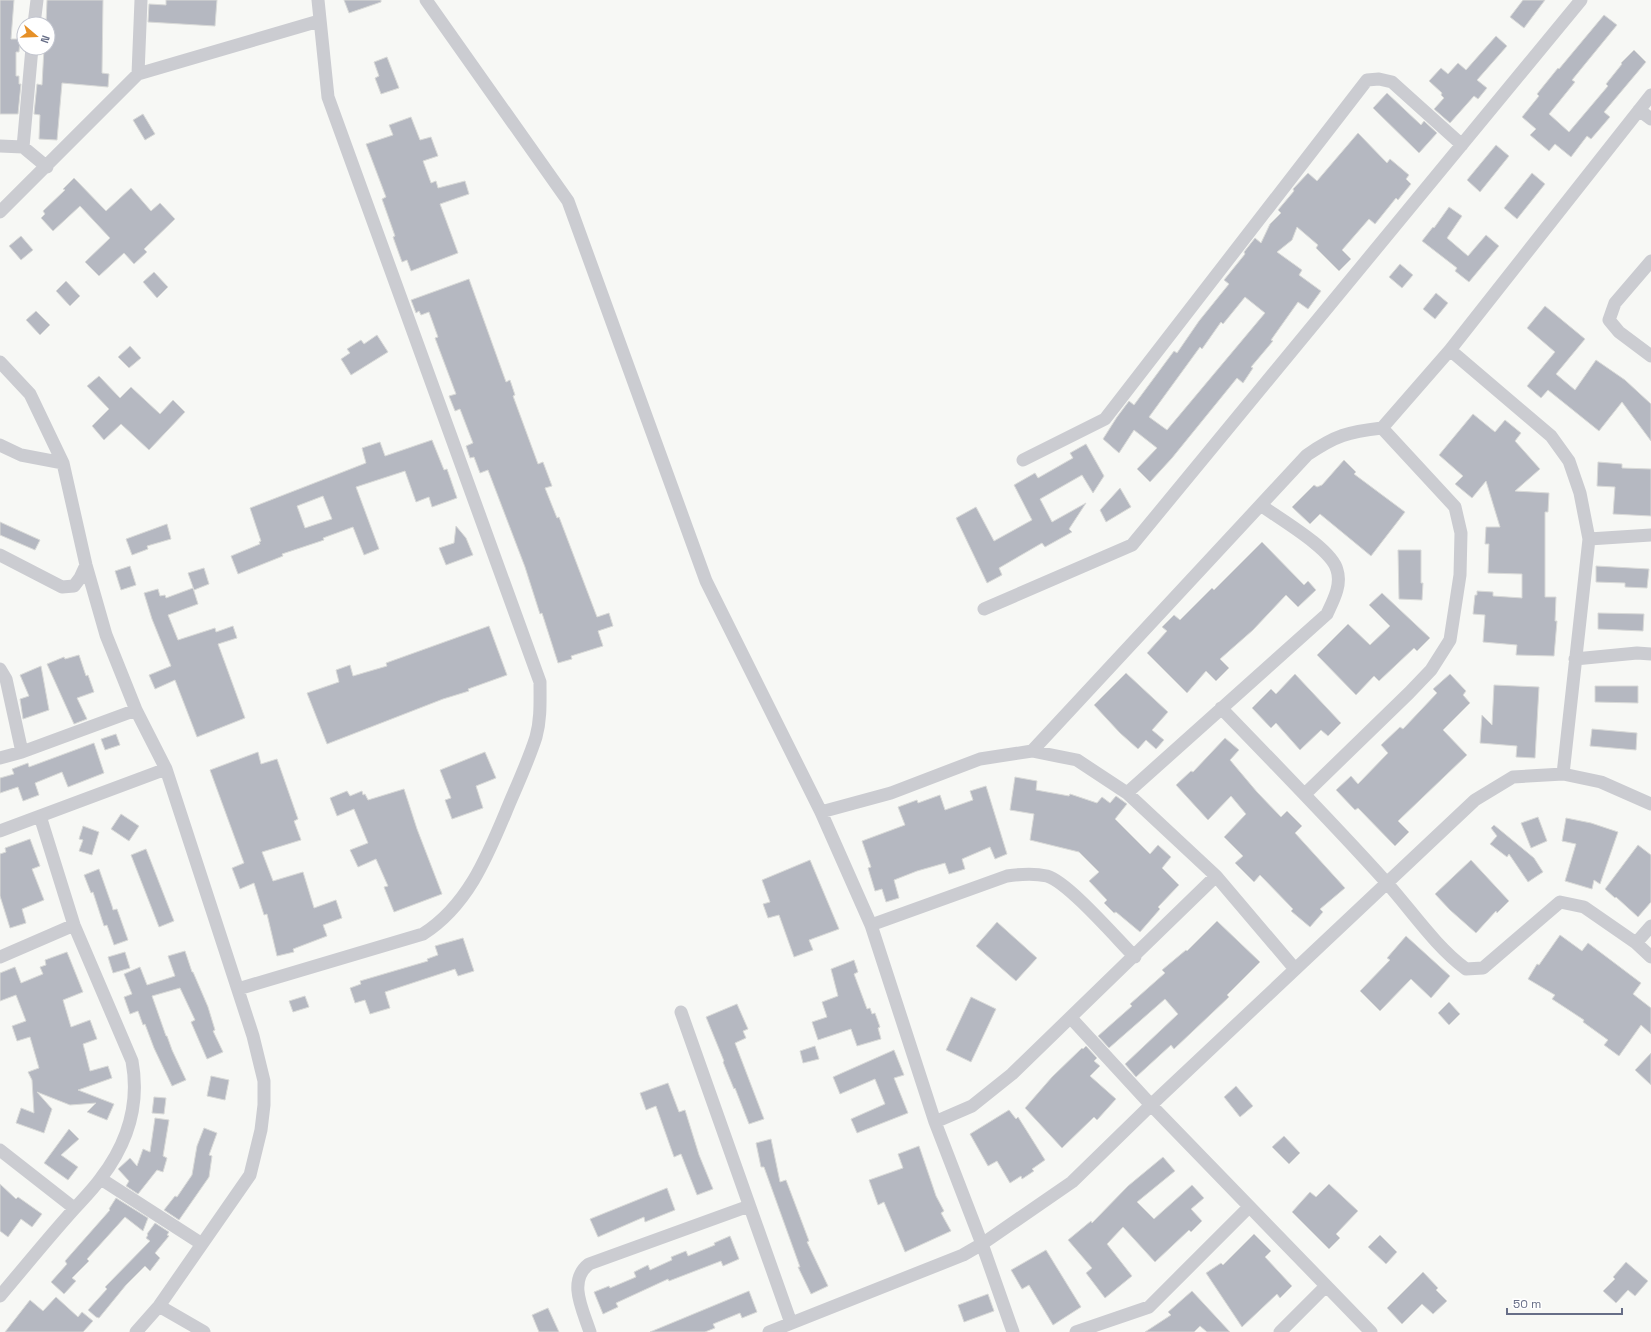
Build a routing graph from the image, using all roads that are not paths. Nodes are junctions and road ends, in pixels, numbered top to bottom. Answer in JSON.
{"nodes":[{"id":1,"x":36,"y":0,"type":"edge"},
{"id":2,"x":141,"y":0,"type":"edge"},
{"id":3,"x":318,"y":0,"type":"edge"},
{"id":4,"x":426,"y":0,"type":"edge"},
{"id":5,"x":1581,"y":0,"type":"edge"},
{"id":6,"x":35,"y":16,"type":"edge"},
{"id":7,"x":319,"y":21,"type":"junction"},
{"id":8,"x":31,"y":56,"type":"edge"},
{"id":9,"x":138,"y":74,"type":"junction"},
{"id":10,"x":1651,"y":95,"type":"edge"},
{"id":11,"x":1639,"y":110,"type":"junction"},
{"id":12,"x":1651,"y":119,"type":"edge"},
{"id":13,"x":1462,"y":145,"type":"junction"},
{"id":14,"x":0,"y":146,"type":"edge"},
{"id":15,"x":23,"y":147,"type":"junction"},
{"id":16,"x":47,"y":167,"type":"junction"},
{"id":17,"x":0,"y":212,"type":"edge"},
{"id":18,"x":1651,"y":261,"type":"edge"},
{"id":19,"x":1450,"y":350,"type":"junction"},
{"id":20,"x":1651,"y":356,"type":"edge"},
{"id":21,"x":0,"y":362,"type":"edge"},
{"id":22,"x":1382,"y":428,"type":"junction"},
{"id":23,"x":0,"y":445,"type":"edge"},
{"id":24,"x":1023,"y":460,"type":"dead end"},
{"id":25,"x":63,"y":463,"type":"junction"},
{"id":26,"x":1262,"y":506,"type":"junction"},
{"id":27,"x":1651,"y":535,"type":"edge"},
{"id":28,"x":1589,"y":539,"type":"junction"},
{"id":29,"x":0,"y":555,"type":"edge"},
{"id":30,"x":86,"y":565,"type":"junction"},
{"id":31,"x":984,"y":609,"type":"dead end"},
{"id":32,"x":1651,"y":654,"type":"edge"},
{"id":33,"x":1575,"y":658,"type":"junction"},
{"id":34,"x":0,"y":669,"type":"edge"},
{"id":35,"x":1221,"y":708,"type":"junction"},
{"id":36,"x":136,"y":710,"type":"junction"},
{"id":37,"x":1032,"y":751,"type":"junction"},
{"id":38,"x":22,"y":752,"type":"junction"},
{"id":39,"x":0,"y":758,"type":"edge"},
{"id":40,"x":166,"y":769,"type":"junction"},
{"id":41,"x":1564,"y":774,"type":"junction"},
{"id":42,"x":1127,"y":793,"type":"junction"},
{"id":43,"x":1305,"y":794,"type":"junction"},
{"id":44,"x":1651,"y":804,"type":"edge"},
{"id":45,"x":821,"y":812,"type":"junction"},
{"id":46,"x":40,"y":816,"type":"junction"},
{"id":47,"x":0,"y":831,"type":"edge"},
{"id":48,"x":1216,"y":876,"type":"junction"},
{"id":49,"x":1387,"y":883,"type":"junction"},
{"id":50,"x":74,"y":925,"type":"junction"},
{"id":51,"x":871,"y":925,"type":"junction"},
{"id":52,"x":1651,"y":926,"type":"edge"},
{"id":53,"x":1636,"y":943,"type":"junction"},
{"id":54,"x":0,"y":957,"type":"edge"},
{"id":55,"x":1134,"y":957,"type":"junction"},
{"id":56,"x":1651,"y":957,"type":"edge"},
{"id":57,"x":1295,"y":969,"type":"junction"},
{"id":58,"x":238,"y":989,"type":"junction"},
{"id":59,"x":681,"y":1012,"type":"dead end"},
{"id":60,"x":1071,"y":1018,"type":"junction"},
{"id":61,"x":1151,"y":1105,"type":"junction"},
{"id":62,"x":935,"y":1122,"type":"junction"},
{"id":63,"x":0,"y":1150,"type":"edge"},
{"id":64,"x":101,"y":1178,"type":"junction"},
{"id":65,"x":749,"y":1206,"type":"junction"},
{"id":66,"x":1249,"y":1207,"type":"junction"},
{"id":67,"x":74,"y":1208,"type":"junction"},
{"id":68,"x":202,"y":1244,"type":"junction"},
{"id":69,"x":982,"y":1244,"type":"junction"},
{"id":70,"x":1326,"y":1286,"type":"junction"},
{"id":71,"x":0,"y":1296,"type":"edge"},
{"id":72,"x":159,"y":1306,"type":"junction"},
{"id":73,"x":791,"y":1323,"type":"junction"},
{"id":74,"x":136,"y":1332,"type":"edge"},
{"id":75,"x":204,"y":1332,"type":"edge"},
{"id":76,"x":590,"y":1332,"type":"edge"},
{"id":77,"x":768,"y":1332,"type":"edge"},
{"id":78,"x":1013,"y":1332,"type":"edge"},
{"id":79,"x":1076,"y":1332,"type":"edge"},
{"id":80,"x":1280,"y":1332,"type":"edge"},
{"id":81,"x":1371,"y":1332,"type":"edge"}],
"edges":[{"from":1,"to":6,"type":"street"},
{"from":2,"to":9,"type":"street"},
{"from":3,"to":7,"type":"street"},
{"from":4,"to":45,"type":"street"},
{"from":5,"to":13,"type":"street"},
{"from":7,"to":9,"type":"street"},
{"from":7,"to":58,"type":"street"},
{"from":8,"to":15,"type":"street"},
{"from":9,"to":16,"type":"street"},
{"from":10,"to":11,"type":"street"},
{"from":11,"to":12,"type":"street"},
{"from":11,"to":19,"type":"street"},
{"from":13,"to":24,"type":"street"},
{"from":13,"to":31,"type":"street"},
{"from":14,"to":15,"type":"street"},
{"from":15,"to":16,"type":"street"},
{"from":16,"to":17,"type":"street"},
{"from":18,"to":20,"type":"street"},
{"from":19,"to":22,"type":"street"},
{"from":19,"to":28,"type":"street"},
{"from":21,"to":25,"type":"street"},
{"from":22,"to":26,"type":"street"},
{"from":22,"to":43,"type":"street"},
{"from":23,"to":25,"type":"street"},
{"from":25,"to":30,"type":"street"},
{"from":26,"to":35,"type":"street"},
{"from":26,"to":37,"type":"street"},
{"from":27,"to":28,"type":"street"},
{"from":28,"to":33,"type":"street"},
{"from":29,"to":30,"type":"street"},
{"from":30,"to":36,"type":"street"},
{"from":32,"to":33,"type":"street"},
{"from":33,"to":41,"type":"street"},
{"from":34,"to":38,"type":"street"},
{"from":35,"to":42,"type":"street"},
{"from":35,"to":43,"type":"street"},
{"from":36,"to":38,"type":"street"},
{"from":36,"to":40,"type":"street"},
{"from":37,"to":42,"type":"street"},
{"from":37,"to":45,"type":"street"},
{"from":38,"to":39,"type":"street"},
{"from":40,"to":46,"type":"street"},
{"from":40,"to":58,"type":"street"},
{"from":41,"to":44,"type":"street"},
{"from":41,"to":49,"type":"street"},
{"from":42,"to":48,"type":"street"},
{"from":43,"to":49,"type":"street"},
{"from":45,"to":51,"type":"street"},
{"from":46,"to":47,"type":"street"},
{"from":46,"to":50,"type":"street"},
{"from":48,"to":55,"type":"street"},
{"from":48,"to":57,"type":"street"},
{"from":49,"to":53,"type":"street"},
{"from":49,"to":57,"type":"street"},
{"from":50,"to":54,"type":"street"},
{"from":50,"to":64,"type":"street"},
{"from":51,"to":55,"type":"street"},
{"from":51,"to":62,"type":"street"},
{"from":52,"to":53,"type":"street"},
{"from":53,"to":56,"type":"street"},
{"from":55,"to":60,"type":"street"},
{"from":57,"to":61,"type":"street"},
{"from":58,"to":68,"type":"street"},
{"from":59,"to":65,"type":"street"},
{"from":60,"to":61,"type":"street"},
{"from":60,"to":62,"type":"street"},
{"from":61,"to":66,"type":"street"},
{"from":61,"to":69,"type":"street"},
{"from":62,"to":69,"type":"street"},
{"from":63,"to":67,"type":"street"},
{"from":64,"to":67,"type":"street"},
{"from":64,"to":68,"type":"street"},
{"from":65,"to":73,"type":"street"},
{"from":65,"to":76,"type":"street"},
{"from":66,"to":70,"type":"street"},
{"from":66,"to":79,"type":"street"},
{"from":67,"to":71,"type":"street"},
{"from":68,"to":72,"type":"street"},
{"from":69,"to":73,"type":"street"},
{"from":69,"to":78,"type":"street"},
{"from":70,"to":80,"type":"street"},
{"from":70,"to":81,"type":"street"},
{"from":72,"to":74,"type":"street"},
{"from":72,"to":75,"type":"street"},
{"from":73,"to":77,"type":"street"}]}
